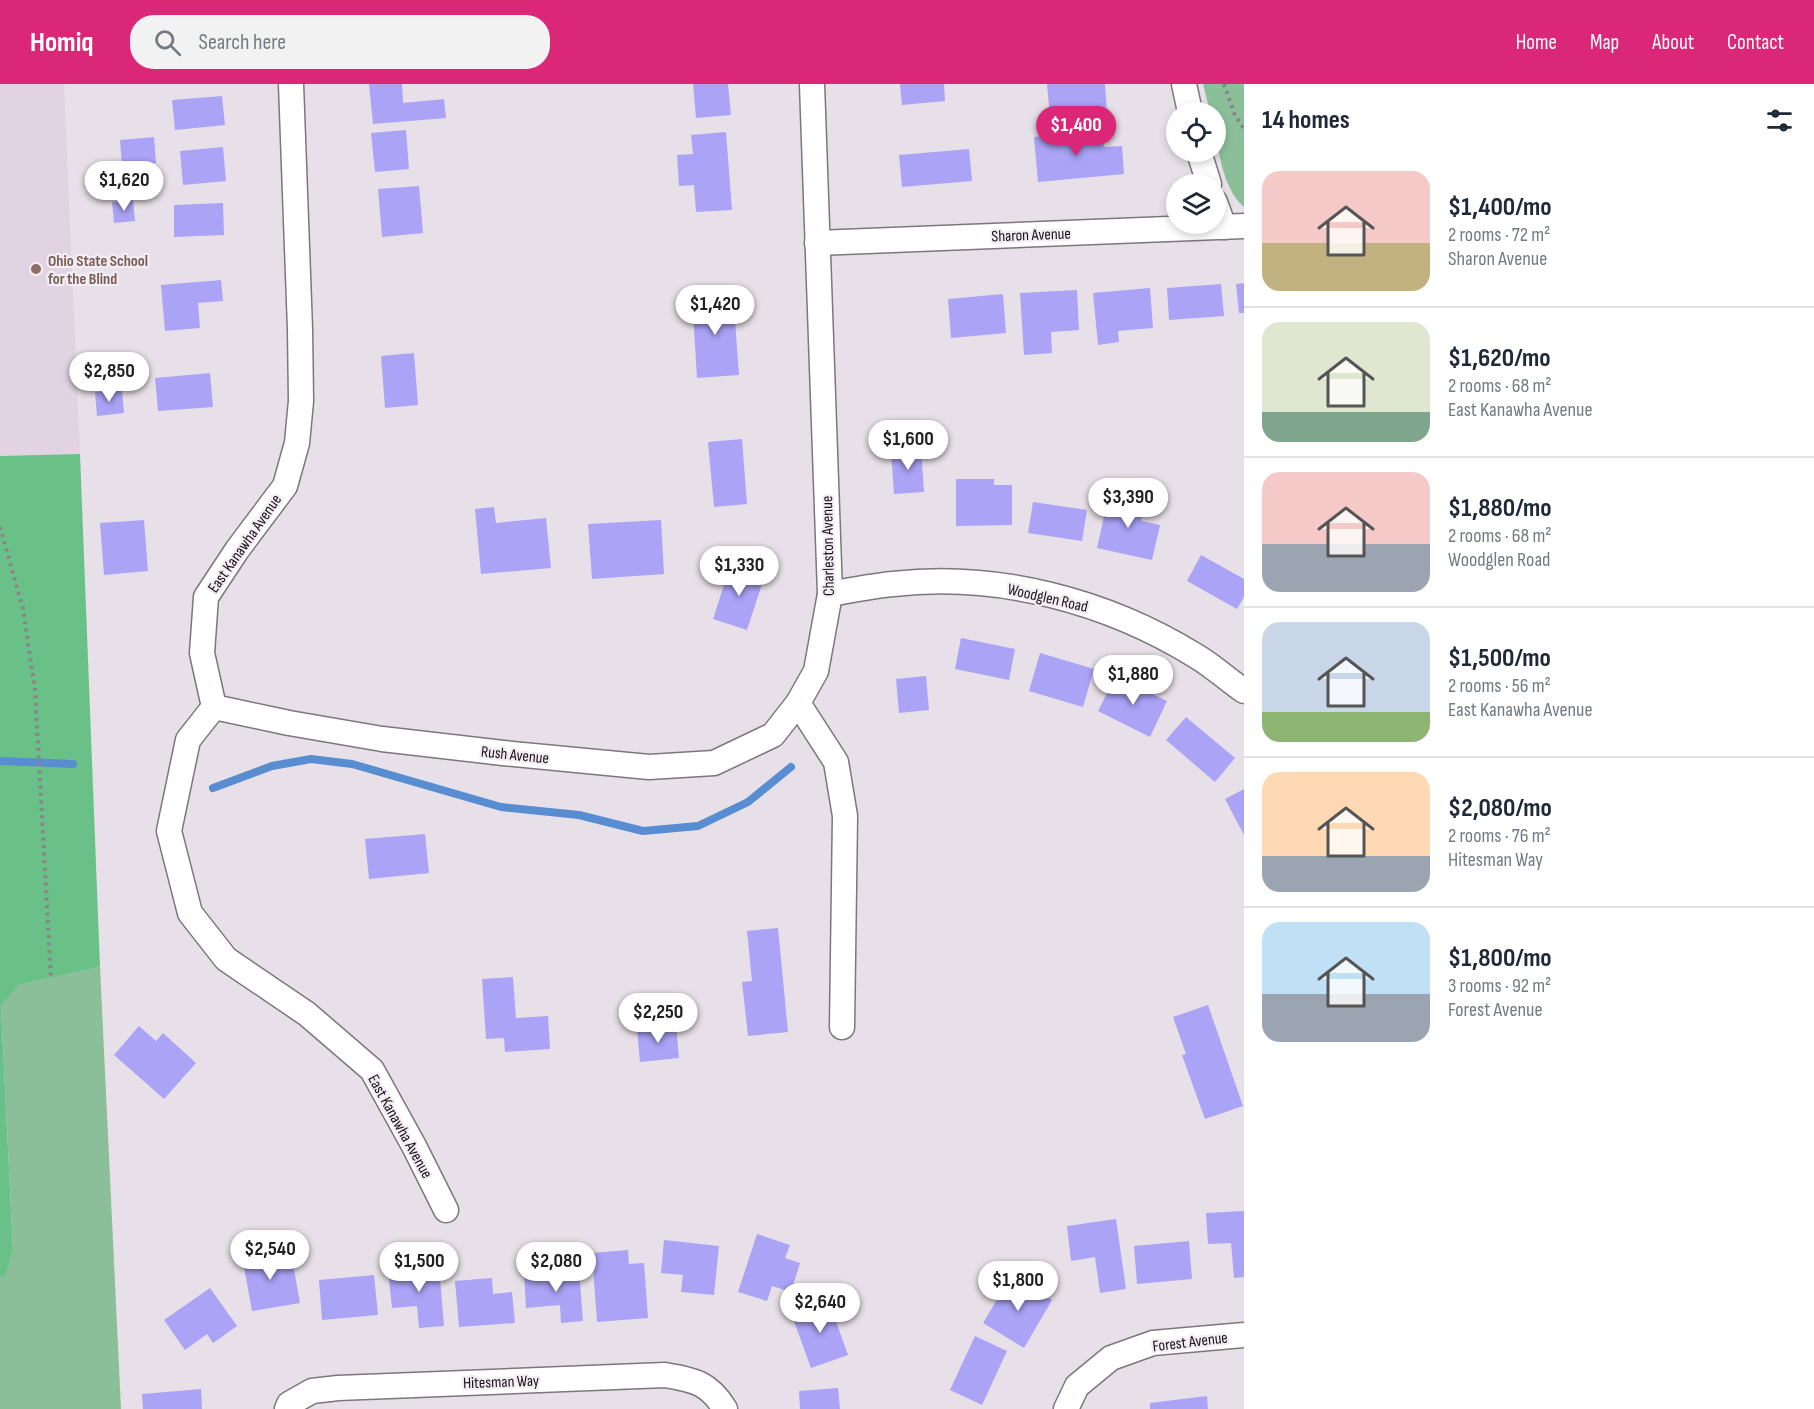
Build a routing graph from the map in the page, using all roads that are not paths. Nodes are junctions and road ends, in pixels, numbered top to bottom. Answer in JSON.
{"nodes":[{"id":1,"x":291,"y":84,"type":"edge"},
{"id":2,"x":812,"y":84,"type":"edge"},
{"id":3,"x":1184,"y":84,"type":"edge"},
{"id":4,"x":1188,"y":102,"type":"edge"},
{"id":5,"x":1234,"y":226,"type":"edge"},
{"id":6,"x":818,"y":243,"type":"junction"},
{"id":7,"x":830,"y":594,"type":"junction"},
{"id":8,"x":1244,"y":691,"type":"edge"},
{"id":9,"x":798,"y":704,"type":"junction"},
{"id":10,"x":214,"y":707,"type":"junction"},
{"id":11,"x":842,"y":1027,"type":"dead end"},
{"id":12,"x":446,"y":1210,"type":"dead end"},
{"id":13,"x":1244,"y":1335,"type":"edge"},
{"id":14,"x":719,"y":1400,"type":"edge"},
{"id":15,"x":288,"y":1406,"type":"edge"},
{"id":16,"x":1066,"y":1409,"type":"edge"}],
"edges":[{"from":1,"to":10,"type":"street","name":"East Kanawha Avenue"},
{"from":2,"to":6,"type":"street","name":"Charleston Avenue"},
{"from":3,"to":4,"type":"street"},
{"from":5,"to":6,"type":"street","name":"Sharon Avenue"},
{"from":6,"to":7,"type":"street","name":"Charleston Avenue"},
{"from":7,"to":8,"type":"street","name":"Woodglen Road"},
{"from":7,"to":9,"type":"street","name":"Charleston Avenue"},
{"from":9,"to":10,"type":"street","name":"Rush Avenue"},
{"from":9,"to":11,"type":"street"},
{"from":10,"to":12,"type":"street","name":"East Kanawha Avenue"},
{"from":13,"to":16,"type":"street","name":"Forest Avenue"},
{"from":14,"to":15,"type":"street","name":"Hitesman Way"}]}
